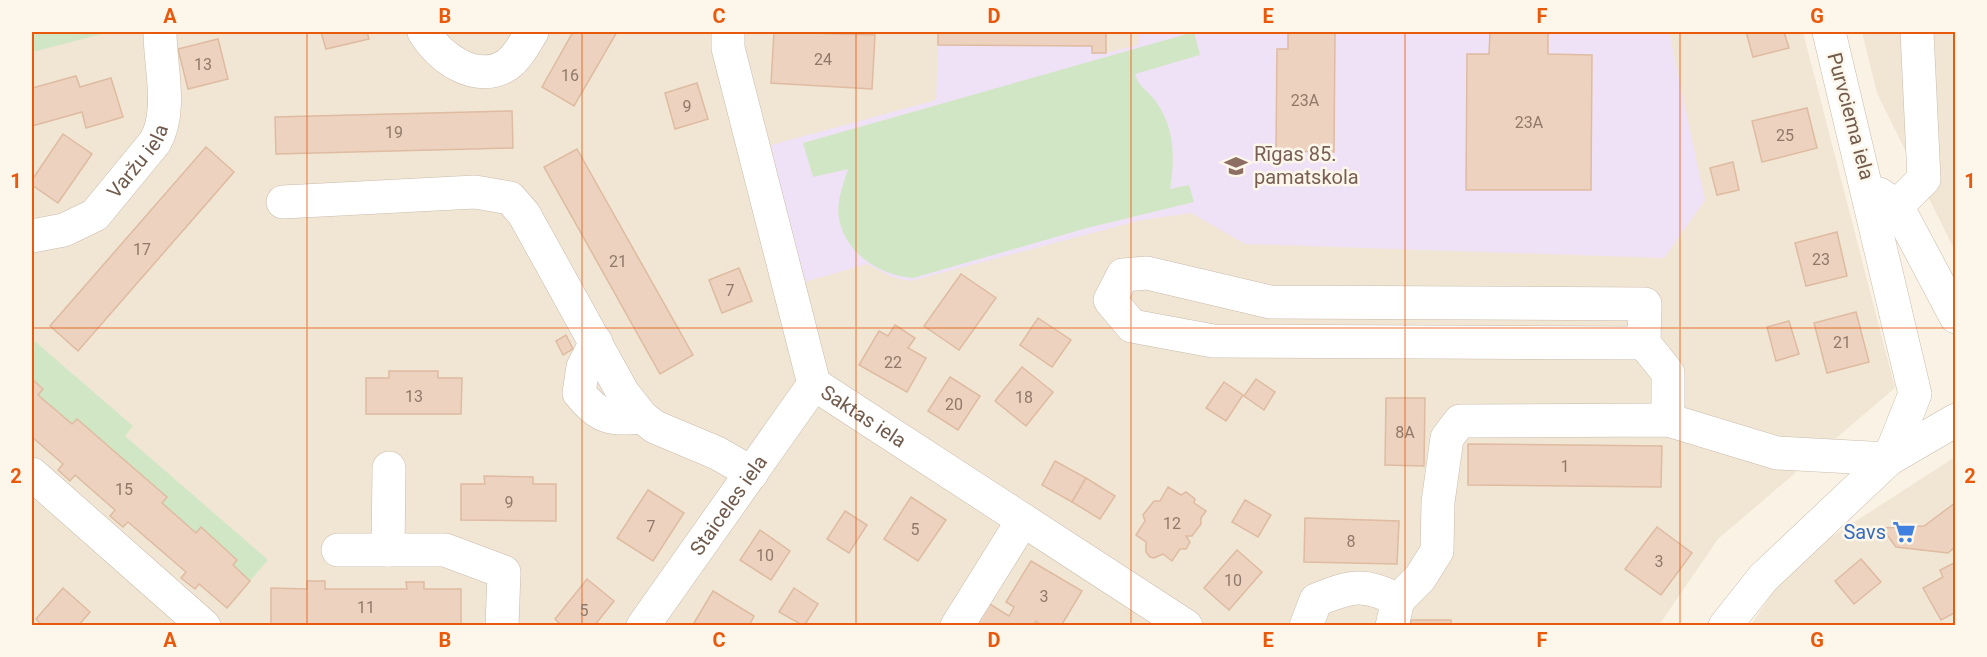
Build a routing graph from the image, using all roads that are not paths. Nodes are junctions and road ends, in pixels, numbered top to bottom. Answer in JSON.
{"nodes":[{"id":1,"x":160,"y":32,"type":"edge"},
{"id":2,"x":424,"y":32,"type":"edge"},
{"id":3,"x":532,"y":32,"type":"edge"},
{"id":4,"x":728,"y":32,"type":"edge"},
{"id":5,"x":1829,"y":32,"type":"edge"},
{"id":6,"x":1917,"y":32,"type":"edge"},
{"id":7,"x":1867,"y":187,"type":"junction"},
{"id":8,"x":283,"y":202,"type":"dead end"},
{"id":9,"x":1897,"y":206,"type":"junction"},
{"id":10,"x":32,"y":236,"type":"edge"},
{"id":11,"x":1956,"y":317,"type":"edge"},
{"id":12,"x":1644,"y":343,"type":"junction"},
{"id":13,"x":814,"y":384,"type":"junction"},
{"id":14,"x":1668,"y":420,"type":"junction"},
{"id":15,"x":1956,"y":420,"type":"edge"},
{"id":16,"x":1889,"y":459,"type":"junction"},
{"id":17,"x":389,"y":468,"type":"dead end"},
{"id":18,"x":752,"y":473,"type":"junction"},
{"id":19,"x":32,"y":474,"type":"edge"},
{"id":20,"x":1023,"y":520,"type":"junction"},
{"id":21,"x":338,"y":550,"type":"dead end"},
{"id":22,"x":388,"y":550,"type":"junction"},
{"id":23,"x":1395,"y":613,"type":"edge"},
{"id":24,"x":204,"y":626,"type":"edge"},
{"id":25,"x":502,"y":626,"type":"edge"},
{"id":26,"x":643,"y":626,"type":"edge"},
{"id":27,"x":957,"y":626,"type":"edge"},
{"id":28,"x":1186,"y":626,"type":"edge"},
{"id":29,"x":1306,"y":626,"type":"edge"},
{"id":30,"x":1725,"y":626,"type":"edge"}],
"edges":[{"from":1,"to":10,"type":"street","name":"Varžu iela"},
{"from":2,"to":3,"type":"street"},
{"from":4,"to":13,"type":"street","name":"Saktas iela"},
{"from":5,"to":7,"type":"street","name":"Purvciema iela"},
{"from":6,"to":9,"type":"street"},
{"from":7,"to":9,"type":"street","name":"Purvciema iela"},
{"from":7,"to":16,"type":"street"},
{"from":8,"to":18,"type":"street"},
{"from":9,"to":11,"type":"street","name":"Purvciema iela"},
{"from":12,"to":12,"type":"street"},
{"from":12,"to":14,"type":"street"},
{"from":13,"to":18,"type":"street","name":"Staiceles iela"},
{"from":13,"to":20,"type":"street","name":"Saktas iela"},
{"from":14,"to":16,"type":"street"},
{"from":14,"to":23,"type":"street"},
{"from":15,"to":16,"type":"street"},
{"from":16,"to":30,"type":"street"},
{"from":17,"to":22,"type":"street"},
{"from":18,"to":26,"type":"street","name":"Staiceles iela"},
{"from":19,"to":24,"type":"street"},
{"from":20,"to":27,"type":"street"},
{"from":20,"to":28,"type":"street","name":"Saktas iela"},
{"from":21,"to":22,"type":"street"},
{"from":22,"to":25,"type":"street"},
{"from":23,"to":29,"type":"street"}]}
